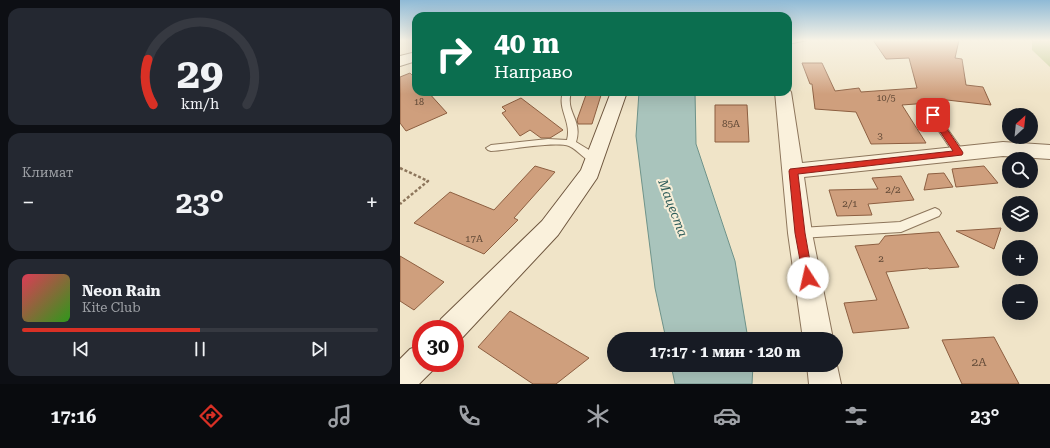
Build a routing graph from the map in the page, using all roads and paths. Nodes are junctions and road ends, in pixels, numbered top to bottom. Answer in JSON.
{"nodes":[{"id":1,"x":410,"y":58,"type":"edge"},
{"id":2,"x":400,"y":61,"type":"edge"},
{"id":3,"x":565,"y":96,"type":"edge"},
{"id":4,"x":618,"y":96,"type":"edge"},
{"id":5,"x":784,"y":96,"type":"edge"},
{"id":6,"x":933,"y":115,"type":"dead end"},
{"id":7,"x":571,"y":143,"type":"junction"},
{"id":8,"x":491,"y":148,"type":"dead end"},
{"id":9,"x":1050,"y":152,"type":"edge"},
{"id":10,"x":959,"y":153,"type":"junction"},
{"id":11,"x":596,"y":159,"type":"junction"},
{"id":12,"x":400,"y":168,"type":"edge"},
{"id":13,"x":793,"y":171,"type":"junction"},
{"id":14,"x":400,"y":204,"type":"edge"},
{"id":15,"x":935,"y":213,"type":"dead end"},
{"id":16,"x":800,"y":233,"type":"junction"},
{"id":17,"x":460,"y":320,"type":"edge"},
{"id":18,"x":817,"y":332,"type":"edge"},
{"id":19,"x":412,"y":369,"type":"edge"},
{"id":20,"x":823,"y":372,"type":"edge"},
{"id":21,"x":400,"y":381,"type":"edge"},
{"id":22,"x":826,"y":384,"type":"edge"}],
"edges":[{"from":1,"to":2,"type":"street"},
{"from":3,"to":7,"type":"lane"},
{"from":4,"to":11,"type":"street"},
{"from":5,"to":13,"type":"street"},
{"from":6,"to":10,"type":"lane"},
{"from":7,"to":8,"type":"lane"},
{"from":7,"to":11,"type":"lane"},
{"from":9,"to":10,"type":"street"},
{"from":10,"to":13,"type":"street"},
{"from":11,"to":17,"type":"street"},
{"from":12,"to":14,"type":"path"},
{"from":13,"to":16,"type":"street"},
{"from":15,"to":16,"type":"lane"},
{"from":16,"to":18,"type":"street"},
{"from":19,"to":21,"type":"street"},
{"from":20,"to":22,"type":"street"}]}
